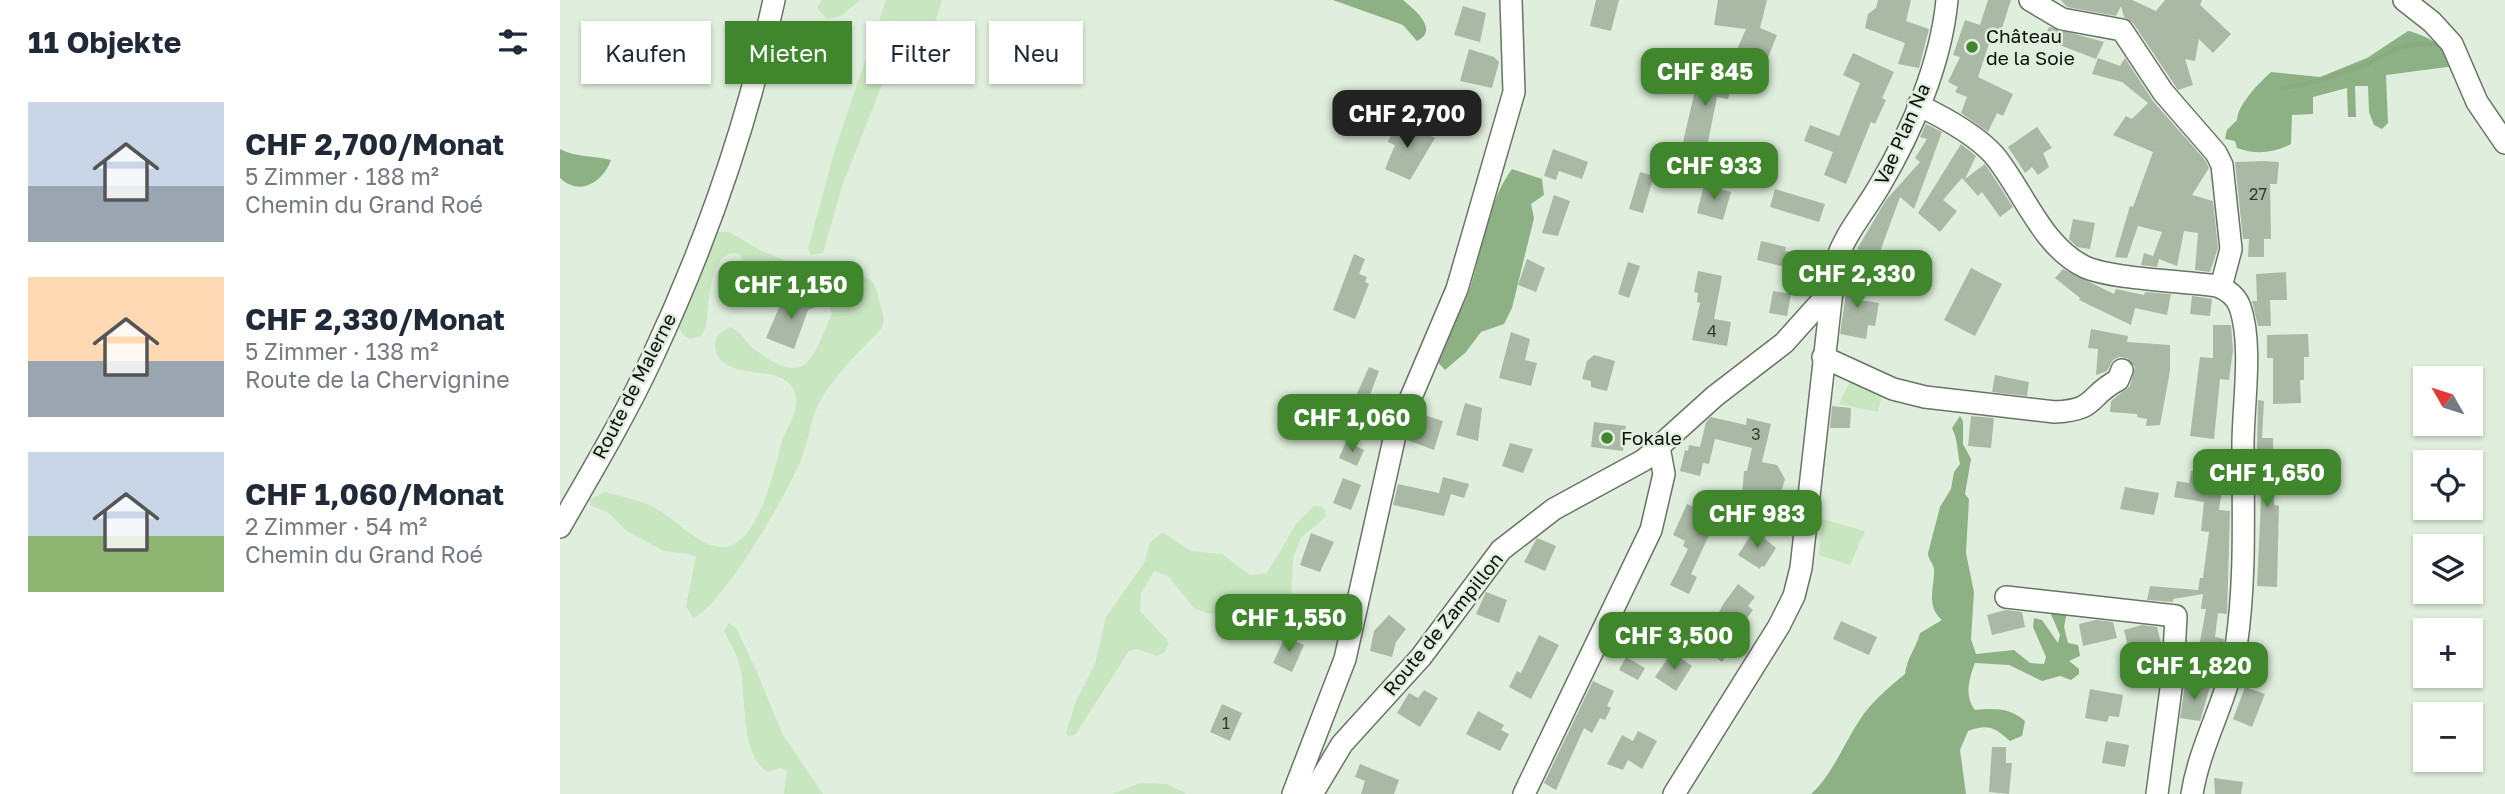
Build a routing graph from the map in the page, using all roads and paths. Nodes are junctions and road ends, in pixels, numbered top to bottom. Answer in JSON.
{"nodes":[{"id":1,"x":774,"y":0,"type":"edge"},
{"id":2,"x":1511,"y":0,"type":"edge"},
{"id":3,"x":1947,"y":0,"type":"edge"},
{"id":4,"x":2029,"y":0,"type":"edge"},
{"id":5,"x":2404,"y":0,"type":"edge"},
{"id":6,"x":1918,"y":105,"type":"junction"},
{"id":7,"x":2505,"y":143,"type":"edge"},
{"id":8,"x":2221,"y":287,"type":"junction"},
{"id":9,"x":1829,"y":301,"type":"junction"},
{"id":10,"x":1823,"y":357,"type":"junction"},
{"id":11,"x":2122,"y":370,"type":"dead end"},
{"id":12,"x":1659,"y":447,"type":"junction"},
{"id":13,"x":560,"y":527,"type":"edge"},
{"id":14,"x":2006,"y":597,"type":"dead end"},
{"id":15,"x":2233,"y":663,"type":"junction"},
{"id":16,"x":2173,"y":673,"type":"junction"},
{"id":17,"x":1293,"y":794,"type":"edge"},
{"id":18,"x":1312,"y":794,"type":"edge"},
{"id":19,"x":1524,"y":794,"type":"edge"},
{"id":20,"x":1674,"y":794,"type":"edge"},
{"id":21,"x":2157,"y":794,"type":"edge"},
{"id":22,"x":2192,"y":794,"type":"edge"}],
"edges":[{"from":1,"to":13,"type":"street","name":"Route de Malerne"},
{"from":2,"to":17,"type":"street"},
{"from":3,"to":6,"type":"street","name":"Vae Plan Na"},
{"from":4,"to":8,"type":"street"},
{"from":5,"to":7,"type":"street"},
{"from":6,"to":8,"type":"street"},
{"from":6,"to":9,"type":"street","name":"Vae Plan Na"},
{"from":8,"to":15,"type":"street"},
{"from":9,"to":10,"type":"street","name":"Vae Plan Na"},
{"from":9,"to":12,"type":"street","name":"Route de Zampillon"},
{"from":10,"to":11,"type":"street"},
{"from":10,"to":20,"type":"street","name":"Vae Plan Na"},
{"from":12,"to":18,"type":"street","name":"Route de Zampillon"},
{"from":12,"to":19,"type":"street"},
{"from":14,"to":16,"type":"street"},
{"from":15,"to":16,"type":"street"},
{"from":15,"to":22,"type":"street"},
{"from":16,"to":21,"type":"street"}]}
